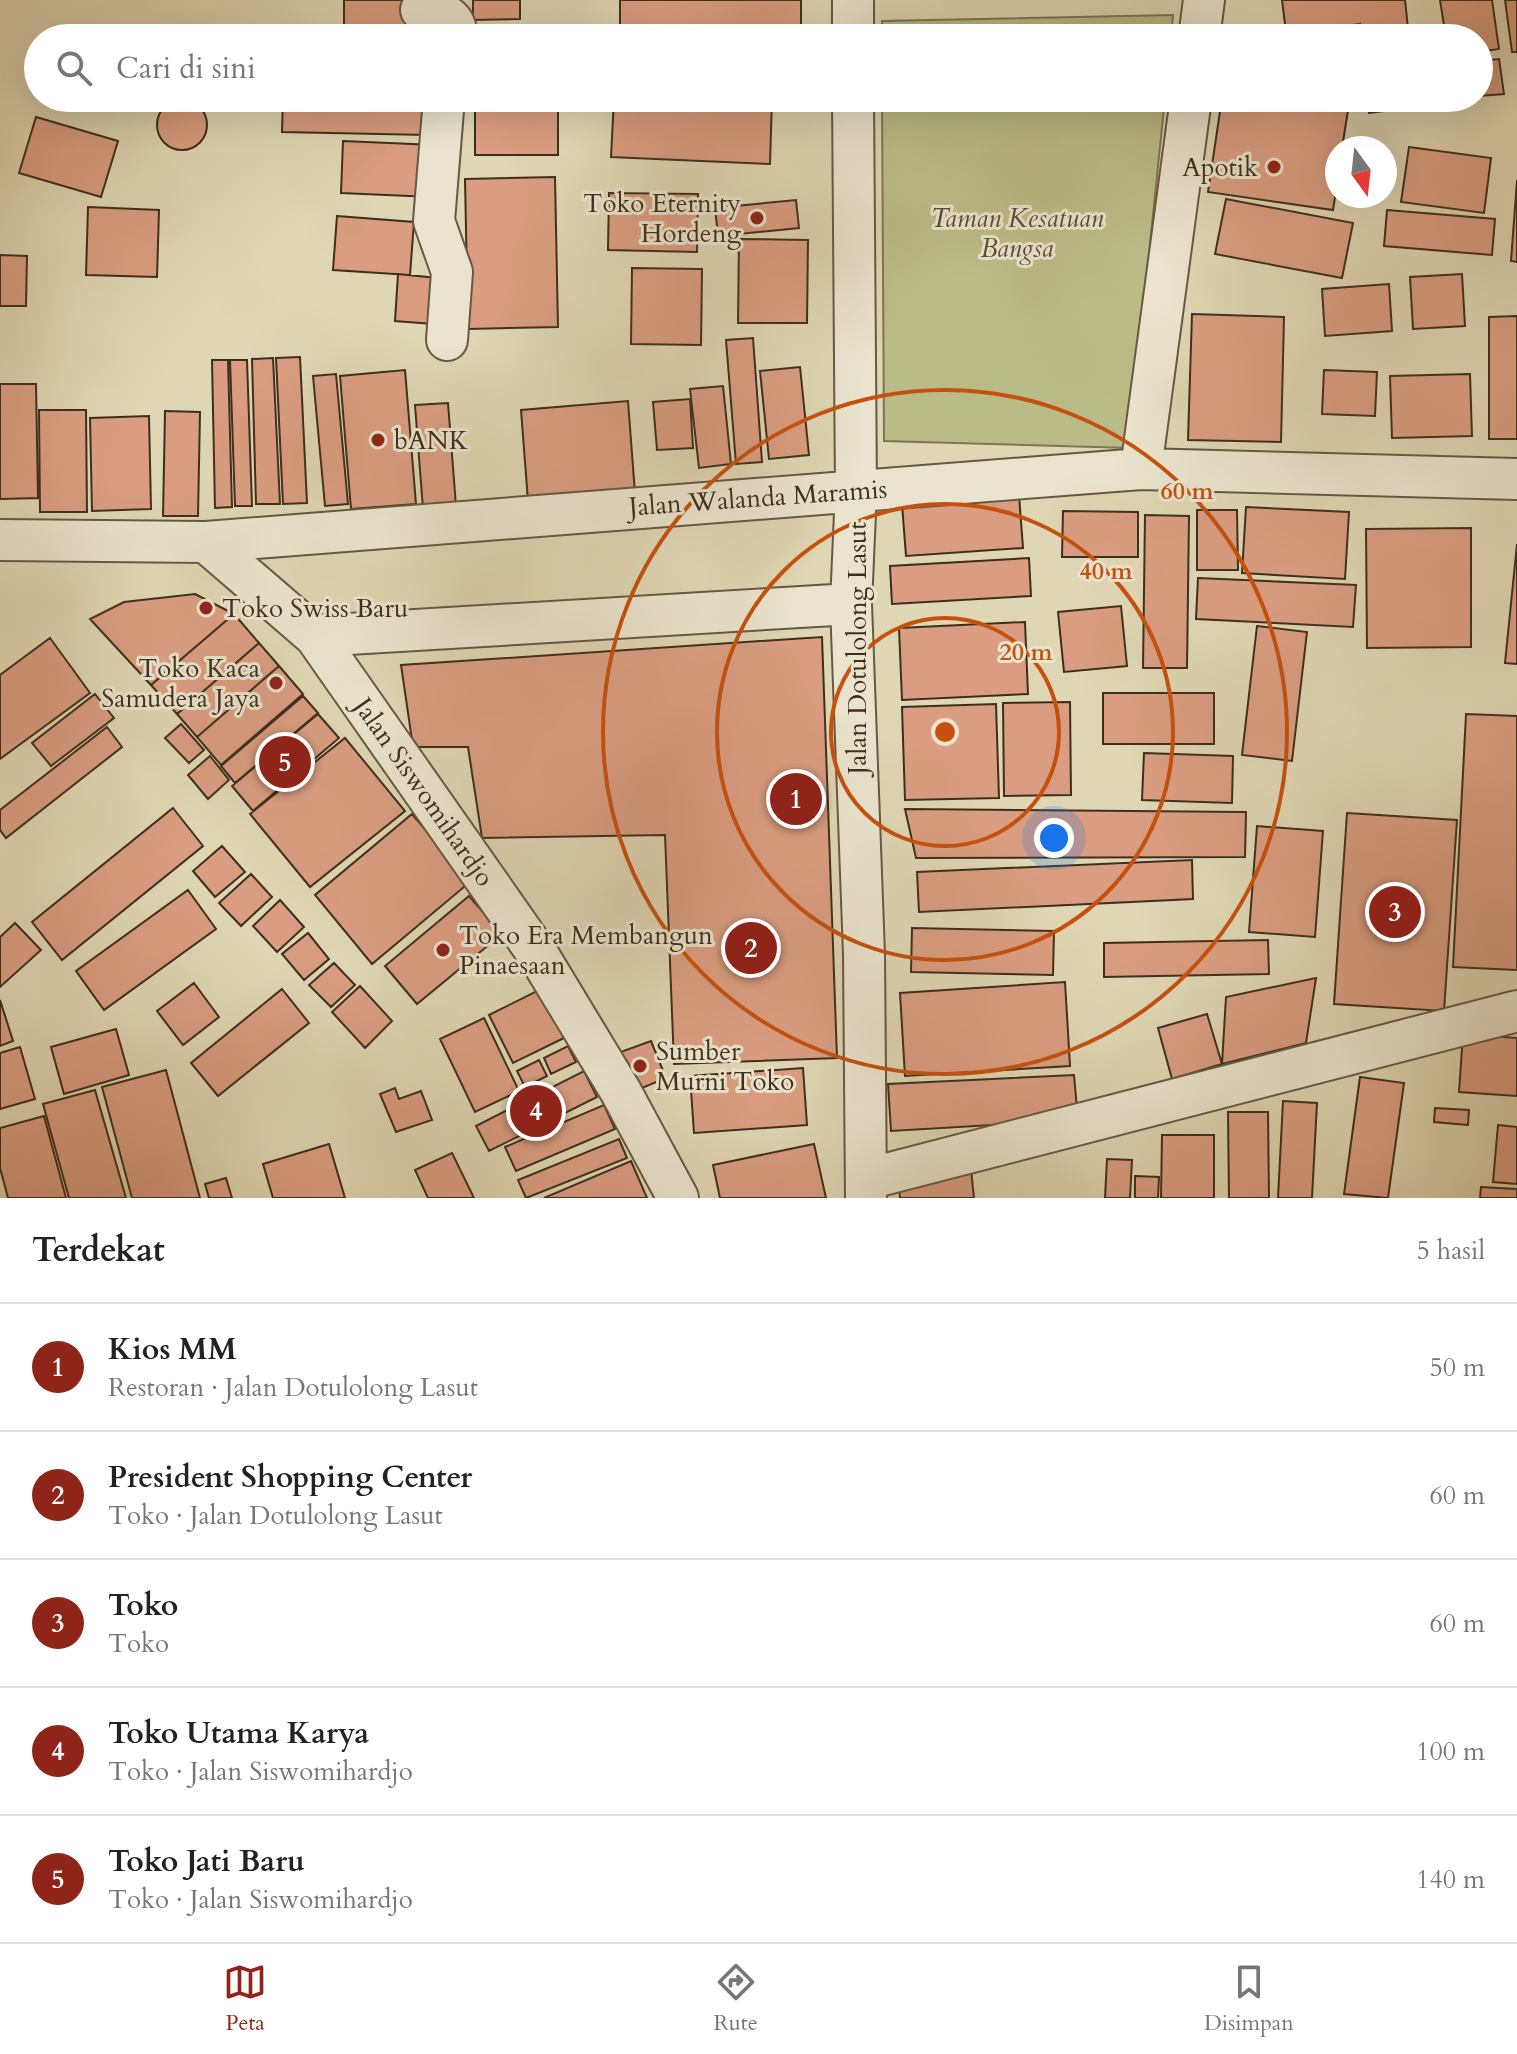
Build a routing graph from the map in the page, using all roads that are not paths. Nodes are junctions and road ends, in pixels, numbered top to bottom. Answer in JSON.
{"nodes":[{"id":1,"x":853,"y":0,"type":"edge"},
{"id":2,"x":1204,"y":0,"type":"edge"},
{"id":3,"x":421,"y":10,"type":"dead end"},
{"id":4,"x":455,"y":24,"type":"edge"},
{"id":5,"x":853,"y":24,"type":"edge"},
{"id":6,"x":1201,"y":24,"type":"edge"},
{"id":7,"x":443,"y":112,"type":"edge"},
{"id":8,"x":853,"y":112,"type":"edge"},
{"id":9,"x":1189,"y":112,"type":"edge"},
{"id":10,"x":447,"y":340,"type":"dead end"},
{"id":11,"x":1141,"y":469,"type":"junction"},
{"id":12,"x":1517,"y":479,"type":"edge"},
{"id":13,"x":856,"y":490,"type":"junction"},
{"id":14,"x":0,"y":540,"type":"edge"},
{"id":15,"x":206,"y":542,"type":"junction"},
{"id":16,"x":851,"y":604,"type":"junction"},
{"id":17,"x":315,"y":636,"type":"junction"},
{"id":18,"x":1517,"y":1011,"type":"edge"},
{"id":19,"x":866,"y":1188,"type":"edge"},
{"id":20,"x":678,"y":1198,"type":"edge"}],
"edges":[{"from":1,"to":5,"type":"street"},
{"from":2,"to":6,"type":"street"},
{"from":3,"to":4,"type":"street"},
{"from":7,"to":10,"type":"street"},
{"from":8,"to":13,"type":"street","name":"Jalan Dotulolong Lasut"},
{"from":9,"to":11,"type":"street"},
{"from":11,"to":12,"type":"street","name":"Jalan Walanda Maramis"},
{"from":11,"to":13,"type":"street","name":"Jalan Walanda Maramis"},
{"from":13,"to":15,"type":"street","name":"Jalan Walanda Maramis"},
{"from":13,"to":16,"type":"street","name":"Jalan Dotulolong Lasut"},
{"from":14,"to":15,"type":"street","name":"Jalan Walanda Maramis"},
{"from":15,"to":17,"type":"street","name":"Jalan Siswomihardjo"},
{"from":16,"to":17,"type":"street"},
{"from":16,"to":19,"type":"street","name":"Jalan Dotulolong Lasut"},
{"from":17,"to":20,"type":"street","name":"Jalan Siswomihardjo"},
{"from":18,"to":19,"type":"street"}]}
